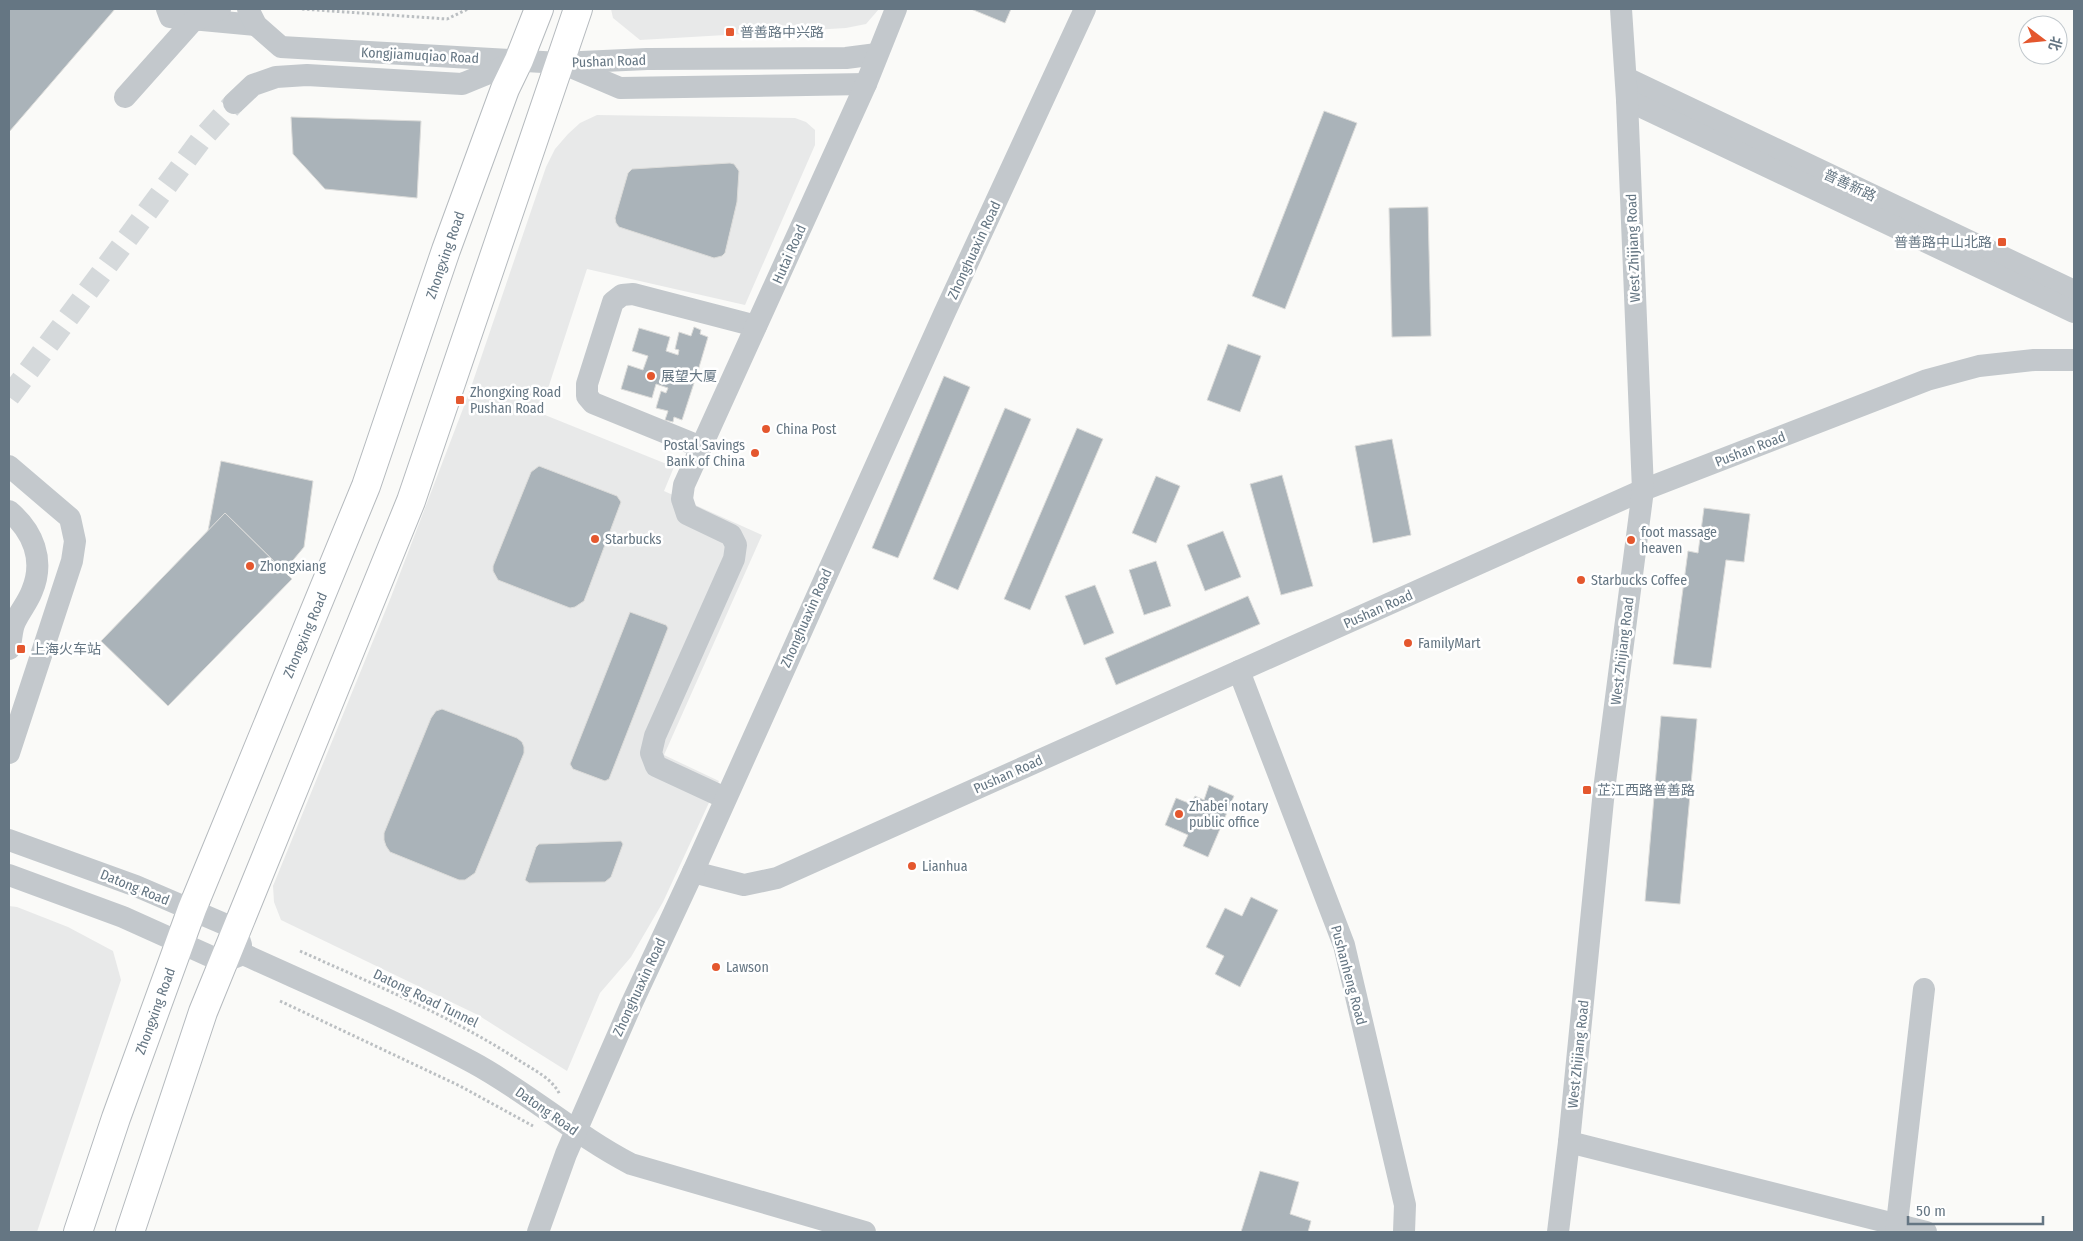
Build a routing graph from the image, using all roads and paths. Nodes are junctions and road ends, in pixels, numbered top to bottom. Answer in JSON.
{"nodes":[{"id":1,"x":167,"y":9,"type":"edge"},
{"id":2,"x":302,"y":9,"type":"edge"},
{"id":3,"x":468,"y":9,"type":"edge"},
{"id":4,"x":539,"y":9,"type":"edge"},
{"id":5,"x":578,"y":9,"type":"edge"},
{"id":6,"x":896,"y":9,"type":"edge"},
{"id":7,"x":1085,"y":9,"type":"edge"},
{"id":8,"x":1622,"y":9,"type":"edge"},
{"id":9,"x":210,"y":15,"type":"edge"},
{"id":10,"x":252,"y":17,"type":"edge"},
{"id":11,"x":878,"y":54,"type":"junction"},
{"id":12,"x":519,"y":60,"type":"junction"},
{"id":13,"x":560,"y":63,"type":"junction"},
{"id":14,"x":866,"y":84,"type":"junction"},
{"id":15,"x":1627,"y":89,"type":"junction"},
{"id":16,"x":124,"y":97,"type":"dead end"},
{"id":17,"x":234,"y":103,"type":"tunnel mouth"},
{"id":18,"x":2074,"y":291,"type":"edge"},
{"id":19,"x":2074,"y":312,"type":"edge"},
{"id":20,"x":756,"y":326,"type":"junction"},
{"id":21,"x":2074,"y":360,"type":"edge"},
{"id":22,"x":702,"y":447,"type":"junction"},
{"id":23,"x":9,"y":466,"type":"edge"},
{"id":24,"x":1643,"y":490,"type":"junction"},
{"id":25,"x":9,"y":511,"type":"edge"},
{"id":26,"x":9,"y":599,"type":"edge"},
{"id":27,"x":11,"y":620,"type":"edge"},
{"id":28,"x":9,"y":649,"type":"edge"},
{"id":29,"x":1239,"y":671,"type":"junction"},
{"id":30,"x":9,"y":753,"type":"edge"},
{"id":31,"x":725,"y":798,"type":"junction"},
{"id":32,"x":9,"y":840,"type":"edge"},
{"id":33,"x":693,"y":872,"type":"junction"},
{"id":34,"x":9,"y":875,"type":"edge"},
{"id":35,"x":192,"y":909,"type":"junction"},
{"id":36,"x":180,"y":942,"type":"junction"},
{"id":37,"x":234,"y":948,"type":"junction"},
{"id":38,"x":300,"y":951,"type":"dead end"},
{"id":39,"x":1924,"y":989,"type":"dead end"},
{"id":40,"x":280,"y":1001,"type":"dead end"},
{"id":41,"x":538,"y":1072,"type":"dead end"},
{"id":42,"x":506,"y":1113,"type":"dead end"},
{"id":43,"x":576,"y":1131,"type":"junction"},
{"id":44,"x":1569,"y":1142,"type":"junction"},
{"id":45,"x":1896,"y":1229,"type":"edge"},
{"id":46,"x":78,"y":1232,"type":"edge"},
{"id":47,"x":130,"y":1232,"type":"edge"},
{"id":48,"x":538,"y":1232,"type":"edge"},
{"id":49,"x":865,"y":1232,"type":"edge"},
{"id":50,"x":1404,"y":1232,"type":"edge"},
{"id":51,"x":1558,"y":1232,"type":"edge"},
{"id":52,"x":1926,"y":1232,"type":"edge"}],
"edges":[{"from":1,"to":9,"type":"street"},
{"from":2,"to":3,"type":"path"},
{"from":4,"to":12,"type":"main road","name":"Zhongxing Road"},
{"from":5,"to":13,"type":"main road"},
{"from":6,"to":11,"type":"street","name":"Hutai Road"},
{"from":7,"to":31,"type":"street","name":"Zhonghuaxin Road"},
{"from":8,"to":15,"type":"street","name":"West Zhijiang Road"},
{"from":9,"to":10,"type":"street"},
{"from":9,"to":16,"type":"street"},
{"from":10,"to":12,"type":"street","name":"Kongjiamuqiao Road"},
{"from":11,"to":13,"type":"street","name":"Pushan Road"},
{"from":11,"to":14,"type":"street","name":"Hutai Road"},
{"from":12,"to":13,"type":"street","name":"Kongjiamuqiao Road"},
{"from":12,"to":17,"type":"street"},
{"from":12,"to":35,"type":"main road","name":"Zhongxing Road"},
{"from":13,"to":14,"type":"street","name":"Pushan Road"},
{"from":13,"to":37,"type":"main road"},
{"from":14,"to":20,"type":"street","name":"Hutai Road"},
{"from":15,"to":18,"type":"street","name":"普善新路"},
{"from":15,"to":19,"type":"street","name":"普善新路"},
{"from":15,"to":24,"type":"street","name":"West Zhijiang Road"},
{"from":20,"to":22,"type":"street","name":"Hutai Road"},
{"from":20,"to":22,"type":"street"},
{"from":21,"to":24,"type":"street","name":"Pushan Road"},
{"from":22,"to":31,"type":"street","name":"Hutai Road"},
{"from":23,"to":30,"type":"street"},
{"from":24,"to":29,"type":"street","name":"Pushan Road"},
{"from":24,"to":44,"type":"street","name":"West Zhijiang Road"},
{"from":25,"to":27,"type":"street"},
{"from":26,"to":27,"type":"street"},
{"from":27,"to":28,"type":"street"},
{"from":29,"to":33,"type":"street","name":"Pushan Road"},
{"from":29,"to":50,"type":"street","name":"Pushanheng Road"},
{"from":31,"to":33,"type":"street","name":"Zhonghuaxin Road"},
{"from":32,"to":35,"type":"street","name":"Datong Road"},
{"from":33,"to":43,"type":"street","name":"Zhonghuaxin Road"},
{"from":34,"to":36,"type":"street","name":"Datong Road"},
{"from":35,"to":36,"type":"main road","name":"Zhongxing Road"},
{"from":35,"to":37,"type":"street","name":"Datong Road"},
{"from":36,"to":37,"type":"street","name":"Datong Road"},
{"from":36,"to":46,"type":"main road","name":"Zhongxing Road"},
{"from":37,"to":43,"type":"street","name":"Datong Road"},
{"from":37,"to":47,"type":"main road"},
{"from":38,"to":41,"type":"path","name":"Datong Road Tunnel"},
{"from":39,"to":45,"type":"street"},
{"from":40,"to":42,"type":"path"},
{"from":43,"to":48,"type":"street","name":"Zhonghuaxin Road"},
{"from":43,"to":49,"type":"street","name":"Datong Road"},
{"from":44,"to":45,"type":"street"},
{"from":44,"to":51,"type":"street","name":"West Zhijiang Road"},
{"from":45,"to":52,"type":"street"}]}
